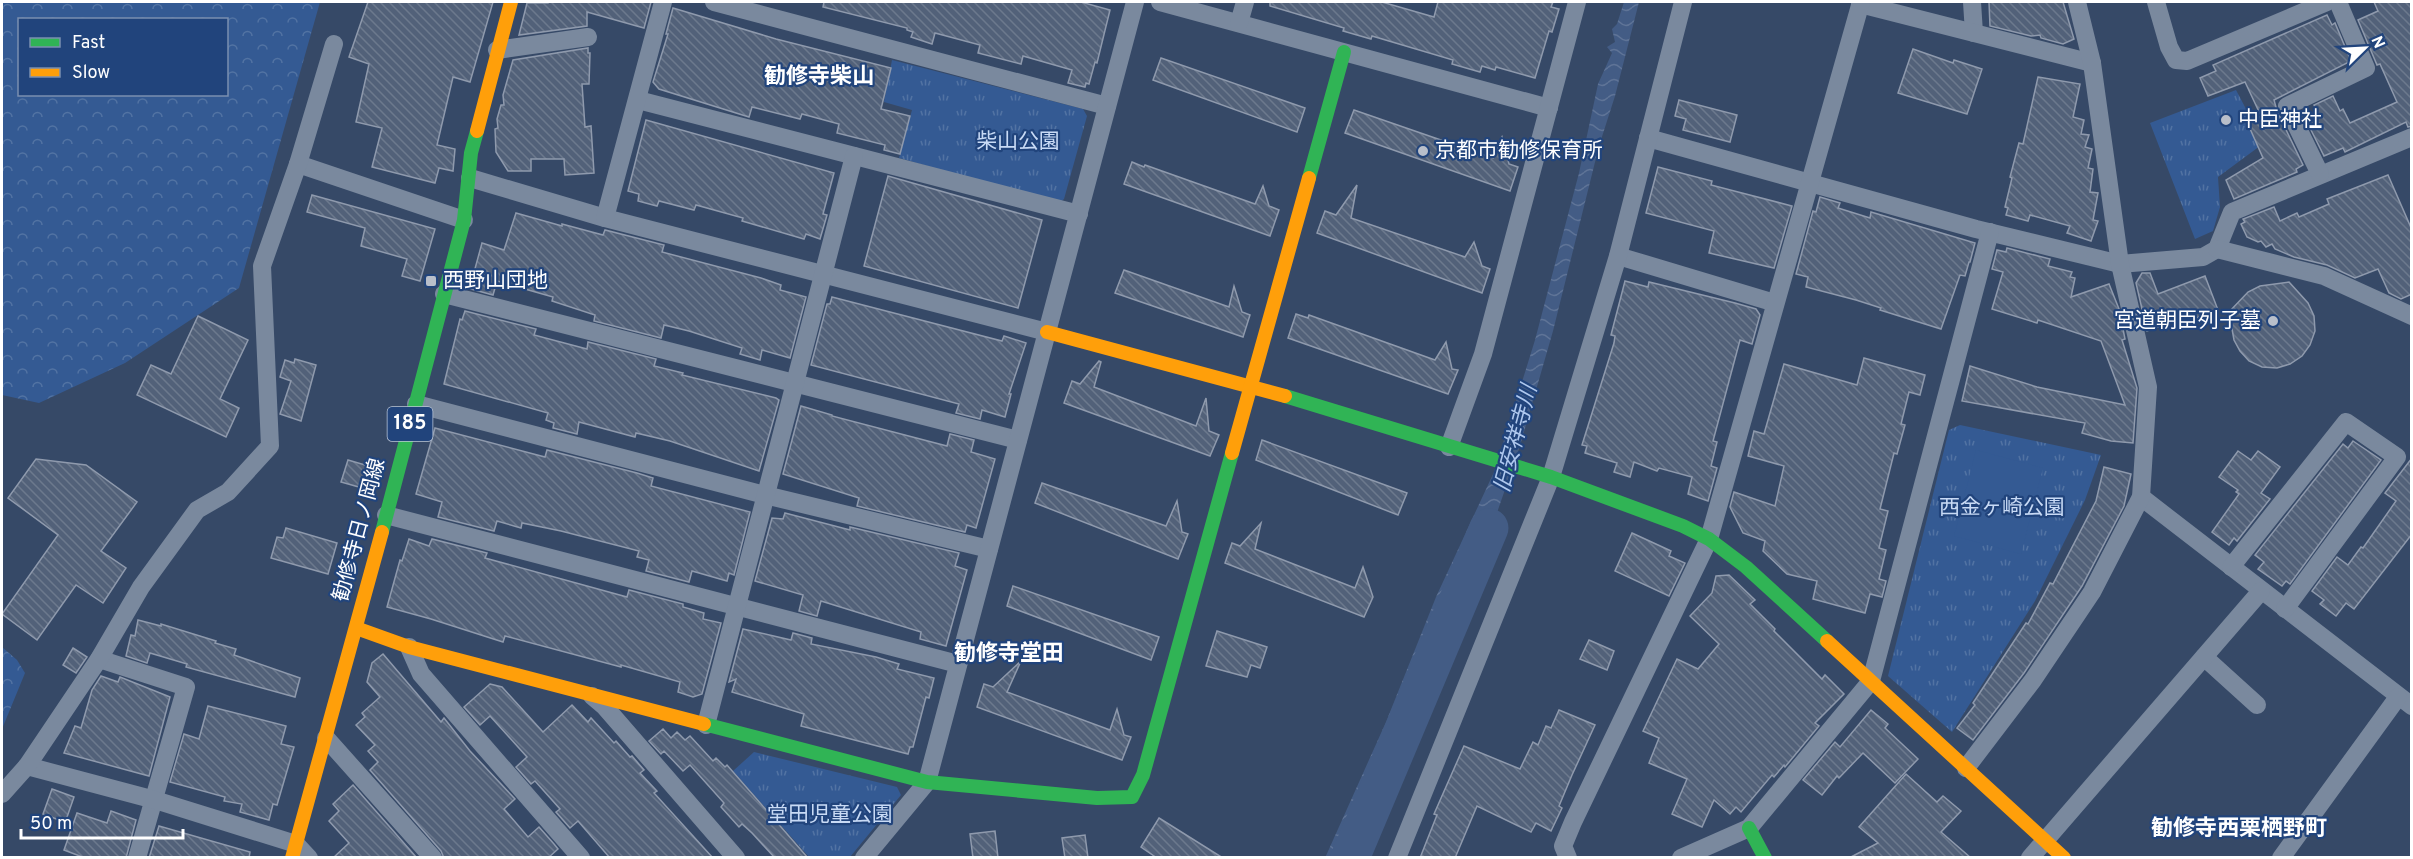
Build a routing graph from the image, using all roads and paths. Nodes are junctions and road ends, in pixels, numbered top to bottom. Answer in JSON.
{"nodes":[{"id":1,"x":511,"y":2,"type":"edge"},
{"id":2,"x":663,"y":2,"type":"edge"},
{"id":3,"x":714,"y":2,"type":"edge"},
{"id":4,"x":1136,"y":2,"type":"edge"},
{"id":5,"x":1160,"y":2,"type":"edge"},
{"id":6,"x":1245,"y":2,"type":"edge"},
{"id":7,"x":1577,"y":2,"type":"edge"},
{"id":8,"x":1683,"y":2,"type":"edge"},
{"id":9,"x":1972,"y":2,"type":"edge"},
{"id":10,"x":2077,"y":2,"type":"edge"},
{"id":11,"x":2156,"y":2,"type":"edge"},
{"id":12,"x":2327,"y":2,"type":"edge"},
{"id":13,"x":2338,"y":2,"type":"edge"},
{"id":14,"x":1861,"y":3,"type":"edge"},
{"id":15,"x":1239,"y":23,"type":"junction"},
{"id":16,"x":1974,"y":33,"type":"junction"},
{"id":17,"x":588,"y":37,"type":"dead end"},
{"id":18,"x":334,"y":44,"type":"dead end"},
{"id":19,"x":497,"y":50,"type":"junction"},
{"id":20,"x":1344,"y":52,"type":"junction"},
{"id":21,"x":2092,"y":63,"type":"junction"},
{"id":22,"x":638,"y":100,"type":"junction"},
{"id":23,"x":1107,"y":106,"type":"junction"},
{"id":24,"x":1549,"y":108,"type":"junction"},
{"id":25,"x":2412,"y":137,"type":"edge"},
{"id":26,"x":1648,"y":138,"type":"junction"},
{"id":27,"x":854,"y":156,"type":"junction"},
{"id":28,"x":298,"y":164,"type":"junction"},
{"id":29,"x":2320,"y":174,"type":"junction"},
{"id":30,"x":470,"y":178,"type":"junction"},
{"id":31,"x":1810,"y":182,"type":"junction"},
{"id":32,"x":1079,"y":214,"type":"junction"},
{"id":33,"x":605,"y":218,"type":"junction"},
{"id":34,"x":464,"y":220,"type":"junction"},
{"id":35,"x":1990,"y":232,"type":"junction"},
{"id":36,"x":2217,"y":249,"type":"junction"},
{"id":37,"x":1618,"y":256,"type":"junction"},
{"id":38,"x":2120,"y":264,"type":"junction"},
{"id":39,"x":824,"y":273,"type":"junction"},
{"id":40,"x":444,"y":294,"type":"junction"},
{"id":41,"x":1775,"y":303,"type":"junction"},
{"id":42,"x":2412,"y":316,"type":"edge"},
{"id":43,"x":1047,"y":332,"type":"junction"},
{"id":44,"x":795,"y":383,"type":"junction"},
{"id":45,"x":1251,"y":386,"type":"junction"},
{"id":46,"x":416,"y":404,"type":"junction"},
{"id":47,"x":1018,"y":440,"type":"junction"},
{"id":48,"x":1457,"y":449,"type":"junction"},
{"id":49,"x":1551,"y":477,"type":"junction"},
{"id":50,"x":765,"y":495,"type":"junction"},
{"id":51,"x":2141,"y":497,"type":"junction"},
{"id":52,"x":386,"y":515,"type":"junction"},
{"id":53,"x":1709,"y":538,"type":"junction"},
{"id":54,"x":989,"y":549,"type":"junction"},
{"id":55,"x":2231,"y":567,"type":"junction"},
{"id":56,"x":2261,"y":591,"type":"junction"},
{"id":57,"x":736,"y":607,"type":"junction"},
{"id":58,"x":2285,"y":609,"type":"junction"},
{"id":59,"x":356,"y":628,"type":"junction"},
{"id":60,"x":409,"y":647,"type":"junction"},
{"id":61,"x":2204,"y":657,"type":"junction"},
{"id":62,"x":99,"y":659,"type":"junction"},
{"id":63,"x":958,"y":664,"type":"junction"},
{"id":64,"x":1871,"y":681,"type":"junction"},
{"id":65,"x":590,"y":695,"type":"junction"},
{"id":66,"x":2405,"y":702,"type":"edge"},
{"id":67,"x":2257,"y":705,"type":"dead end"},
{"id":68,"x":706,"y":724,"type":"junction"},
{"id":69,"x":326,"y":738,"type":"junction"},
{"id":70,"x":27,"y":766,"type":"junction"},
{"id":71,"x":1966,"y":768,"type":"junction"},
{"id":72,"x":927,"y":782,"type":"junction"},
{"id":73,"x":2,"y":794,"type":"edge"},
{"id":74,"x":155,"y":800,"type":"junction"},
{"id":75,"x":1749,"y":828,"type":"junction"},
{"id":76,"x":2045,"y":840,"type":"junction"},
{"id":77,"x":294,"y":851,"type":"edge"},
{"id":78,"x":136,"y":858,"type":"edge"},
{"id":79,"x":309,"y":858,"type":"edge"},
{"id":80,"x":433,"y":858,"type":"edge"},
{"id":81,"x":581,"y":858,"type":"edge"},
{"id":82,"x":736,"y":858,"type":"edge"},
{"id":83,"x":864,"y":858,"type":"edge"},
{"id":84,"x":1397,"y":858,"type":"edge"},
{"id":85,"x":1568,"y":858,"type":"edge"},
{"id":86,"x":1681,"y":858,"type":"edge"},
{"id":87,"x":1765,"y":858,"type":"edge"},
{"id":88,"x":2030,"y":858,"type":"edge"},
{"id":89,"x":2064,"y":858,"type":"edge"},
{"id":90,"x":2281,"y":858,"type":"edge"}],
"edges":[{"from":1,"to":19,"type":"street","name":"勧修寺日ノ岡線","number":"185"},
{"from":2,"to":22,"type":"street"},
{"from":3,"to":23,"type":"street"},
{"from":4,"to":23,"type":"street"},
{"from":5,"to":15,"type":"street"},
{"from":6,"to":15,"type":"street"},
{"from":7,"to":24,"type":"street"},
{"from":8,"to":26,"type":"street"},
{"from":9,"to":16,"type":"street"},
{"from":10,"to":21,"type":"street"},
{"from":11,"to":12,"type":"street"},
{"from":13,"to":29,"type":"street"},
{"from":14,"to":16,"type":"street"},
{"from":14,"to":31,"type":"street"},
{"from":15,"to":20,"type":"street"},
{"from":16,"to":21,"type":"street"},
{"from":17,"to":19,"type":"street"},
{"from":18,"to":28,"type":"street"},
{"from":19,"to":30,"type":"street","name":"勧修寺日ノ岡線","number":"185"},
{"from":20,"to":24,"type":"street"},
{"from":20,"to":45,"type":"street"},
{"from":21,"to":38,"type":"street"},
{"from":22,"to":27,"type":"street"},
{"from":22,"to":33,"type":"street"},
{"from":23,"to":32,"type":"street"},
{"from":24,"to":48,"type":"street"},
{"from":25,"to":29,"type":"street"},
{"from":26,"to":31,"type":"street"},
{"from":26,"to":37,"type":"street"},
{"from":27,"to":32,"type":"street"},
{"from":27,"to":39,"type":"street"},
{"from":28,"to":34,"type":"street"},
{"from":28,"to":62,"type":"street"},
{"from":29,"to":36,"type":"street"},
{"from":30,"to":33,"type":"street"},
{"from":30,"to":34,"type":"street","name":"勧修寺日ノ岡線","number":"185"},
{"from":31,"to":35,"type":"street"},
{"from":31,"to":41,"type":"street"},
{"from":32,"to":43,"type":"street"},
{"from":33,"to":39,"type":"street"},
{"from":34,"to":40,"type":"street","name":"勧修寺日ノ岡線","number":"185"},
{"from":35,"to":38,"type":"street"},
{"from":35,"to":64,"type":"street"},
{"from":36,"to":38,"type":"street"},
{"from":36,"to":42,"type":"street"},
{"from":37,"to":41,"type":"street"},
{"from":37,"to":49,"type":"street"},
{"from":38,"to":51,"type":"street"},
{"from":39,"to":43,"type":"street"},
{"from":39,"to":44,"type":"street"},
{"from":40,"to":44,"type":"street"},
{"from":40,"to":46,"type":"street","name":"勧修寺日ノ岡線","number":"185"},
{"from":41,"to":53,"type":"street"},
{"from":43,"to":45,"type":"street"},
{"from":43,"to":47,"type":"street"},
{"from":44,"to":47,"type":"street"},
{"from":44,"to":50,"type":"street"},
{"from":45,"to":48,"type":"street"},
{"from":45,"to":72,"type":"street"},
{"from":46,"to":50,"type":"street"},
{"from":46,"to":52,"type":"street","name":"勧修寺日ノ岡線","number":"185"},
{"from":47,"to":54,"type":"street"},
{"from":48,"to":49,"type":"street"},
{"from":49,"to":53,"type":"street"},
{"from":49,"to":84,"type":"street"},
{"from":50,"to":54,"type":"street"},
{"from":50,"to":57,"type":"street"},
{"from":51,"to":55,"type":"street"},
{"from":51,"to":71,"type":"street"},
{"from":52,"to":57,"type":"street"},
{"from":52,"to":59,"type":"street","name":"勧修寺日ノ岡線","number":"185"},
{"from":53,"to":64,"type":"street"},
{"from":53,"to":85,"type":"street"},
{"from":54,"to":63,"type":"street"},
{"from":55,"to":56,"type":"street"},
{"from":55,"to":58,"type":"street"},
{"from":56,"to":58,"type":"street"},
{"from":56,"to":61,"type":"street"},
{"from":57,"to":63,"type":"street"},
{"from":57,"to":68,"type":"street"},
{"from":58,"to":66,"type":"street"},
{"from":59,"to":60,"type":"street"},
{"from":59,"to":69,"type":"street","name":"勧修寺日ノ岡線","number":"185"},
{"from":60,"to":65,"type":"street"},
{"from":60,"to":81,"type":"street"},
{"from":61,"to":67,"type":"street"},
{"from":61,"to":76,"type":"street"},
{"from":62,"to":70,"type":"street"},
{"from":62,"to":74,"type":"street"},
{"from":63,"to":72,"type":"street"},
{"from":64,"to":71,"type":"street"},
{"from":64,"to":75,"type":"street"},
{"from":65,"to":68,"type":"street"},
{"from":65,"to":82,"type":"street"},
{"from":66,"to":90,"type":"street"},
{"from":68,"to":72,"type":"street"},
{"from":69,"to":77,"type":"street","name":"勧修寺日ノ岡線","number":"185"},
{"from":69,"to":80,"type":"street"},
{"from":70,"to":73,"type":"street"},
{"from":70,"to":74,"type":"street"},
{"from":71,"to":76,"type":"street"},
{"from":72,"to":83,"type":"street"},
{"from":74,"to":77,"type":"street"},
{"from":74,"to":78,"type":"street"},
{"from":75,"to":86,"type":"street"},
{"from":75,"to":87,"type":"street"},
{"from":76,"to":88,"type":"street"},
{"from":76,"to":89,"type":"street"},
{"from":77,"to":79,"type":"street"}]}
